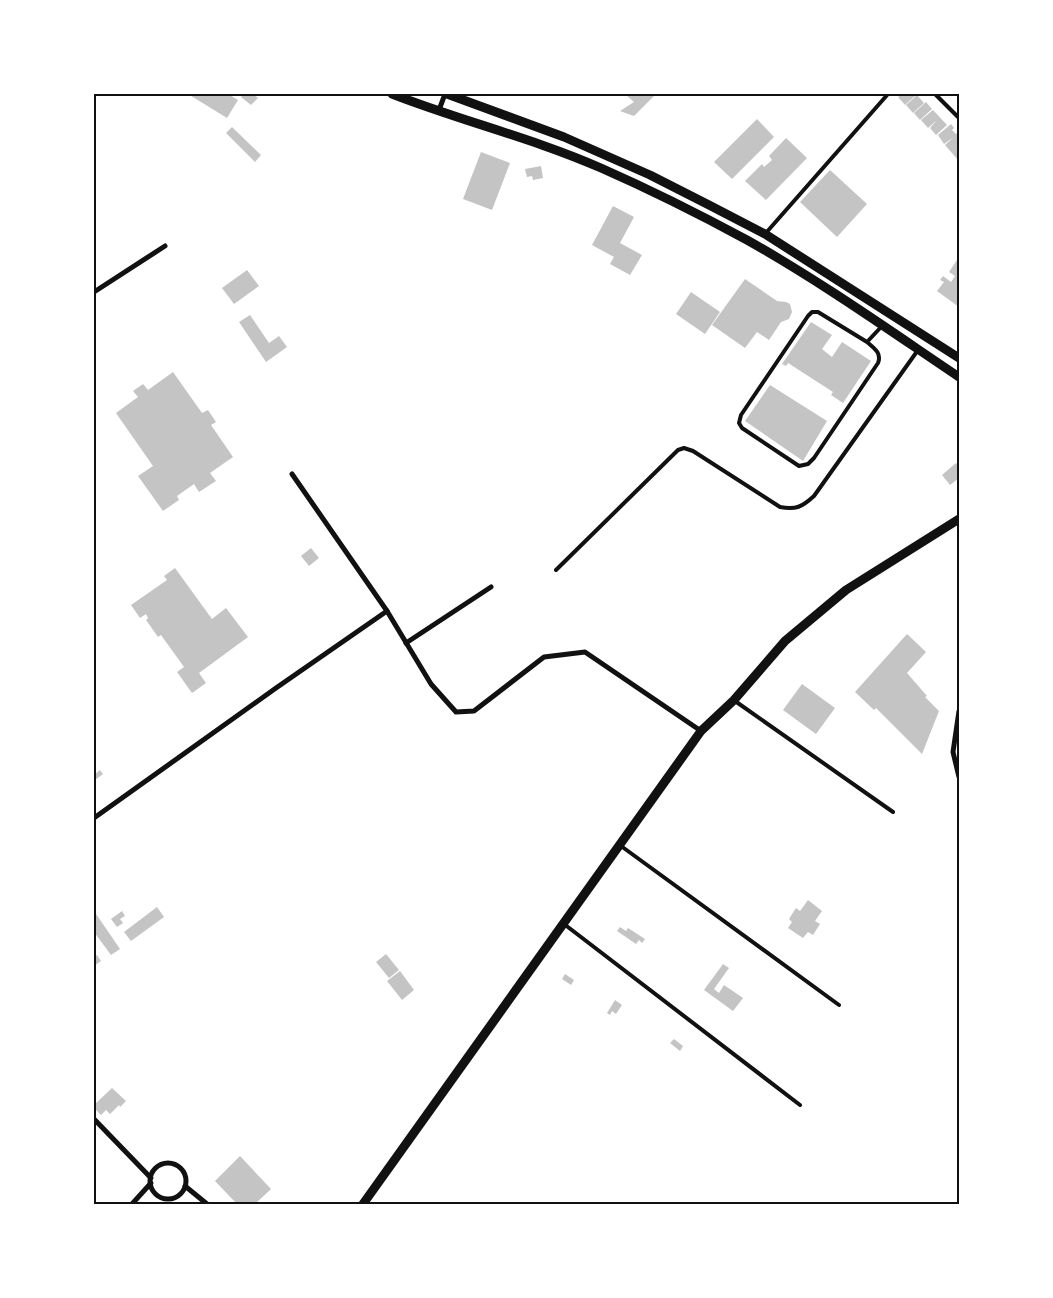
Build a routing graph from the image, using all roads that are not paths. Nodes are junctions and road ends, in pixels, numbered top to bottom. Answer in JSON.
{"nodes":[{"id":1,"x":392,"y":94,"type":"edge"},
{"id":2,"x":446,"y":94,"type":"edge"},
{"id":3,"x":888,"y":94,"type":"edge"},
{"id":4,"x":935,"y":94,"type":"edge"},
{"id":5,"x":439,"y":110,"type":"junction"},
{"id":6,"x":959,"y":118,"type":"edge"},
{"id":7,"x":765,"y":234,"type":"junction"},
{"id":8,"x":165,"y":246,"type":"dead end"},
{"id":9,"x":94,"y":292,"type":"edge"},
{"id":10,"x":882,"y":326,"type":"junction"},
{"id":11,"x":867,"y":342,"type":"junction"},
{"id":12,"x":918,"y":350,"type":"junction"},
{"id":13,"x":959,"y":358,"type":"edge"},
{"id":14,"x":959,"y":377,"type":"edge"},
{"id":15,"x":292,"y":474,"type":"dead end"},
{"id":16,"x":959,"y":519,"type":"edge"},
{"id":17,"x":556,"y":570,"type":"dead end"},
{"id":18,"x":491,"y":587,"type":"dead end"},
{"id":19,"x":387,"y":611,"type":"junction"},
{"id":20,"x":406,"y":643,"type":"junction"},
{"id":21,"x":734,"y":700,"type":"junction"},
{"id":22,"x":959,"y":710,"type":"edge"},
{"id":23,"x":701,"y":731,"type":"junction"},
{"id":24,"x":959,"y":776,"type":"edge"},
{"id":25,"x":893,"y":812,"type":"dead end"},
{"id":26,"x":94,"y":818,"type":"edge"},
{"id":27,"x":620,"y":845,"type":"junction"},
{"id":28,"x":564,"y":923,"type":"junction"},
{"id":29,"x":839,"y":1005,"type":"dead end"},
{"id":30,"x":800,"y":1106,"type":"dead end"},
{"id":31,"x":94,"y":1119,"type":"edge"},
{"id":32,"x":151,"y":1180,"type":"junction"},
{"id":33,"x":186,"y":1186,"type":"junction"},
{"id":34,"x":132,"y":1204,"type":"edge"},
{"id":35,"x":207,"y":1204,"type":"edge"},
{"id":36,"x":363,"y":1204,"type":"edge"}],
"edges":[{"from":1,"to":5,"type":"street"},
{"from":2,"to":5,"type":"street"},
{"from":2,"to":7,"type":"street"},
{"from":3,"to":7,"type":"lane"},
{"from":4,"to":6,"type":"lane"},
{"from":5,"to":10,"type":"street"},
{"from":7,"to":13,"type":"street"},
{"from":8,"to":9,"type":"street"},
{"from":10,"to":11,"type":"lane"},
{"from":10,"to":12,"type":"street"},
{"from":11,"to":11,"type":"lane"},
{"from":12,"to":14,"type":"street"},
{"from":12,"to":17,"type":"lane"},
{"from":15,"to":19,"type":"street"},
{"from":16,"to":21,"type":"street"},
{"from":18,"to":20,"type":"street"},
{"from":19,"to":20,"type":"street"},
{"from":19,"to":26,"type":"street"},
{"from":20,"to":23,"type":"street"},
{"from":21,"to":23,"type":"street"},
{"from":21,"to":25,"type":"lane"},
{"from":22,"to":24,"type":"street"},
{"from":23,"to":27,"type":"street"},
{"from":27,"to":28,"type":"street"},
{"from":27,"to":29,"type":"lane"},
{"from":28,"to":30,"type":"lane"},
{"from":28,"to":36,"type":"street"},
{"from":31,"to":32,"type":"street"},
{"from":32,"to":33,"type":"street"},
{"from":32,"to":33,"type":"street"},
{"from":32,"to":34,"type":"street"},
{"from":33,"to":35,"type":"street"}]}
